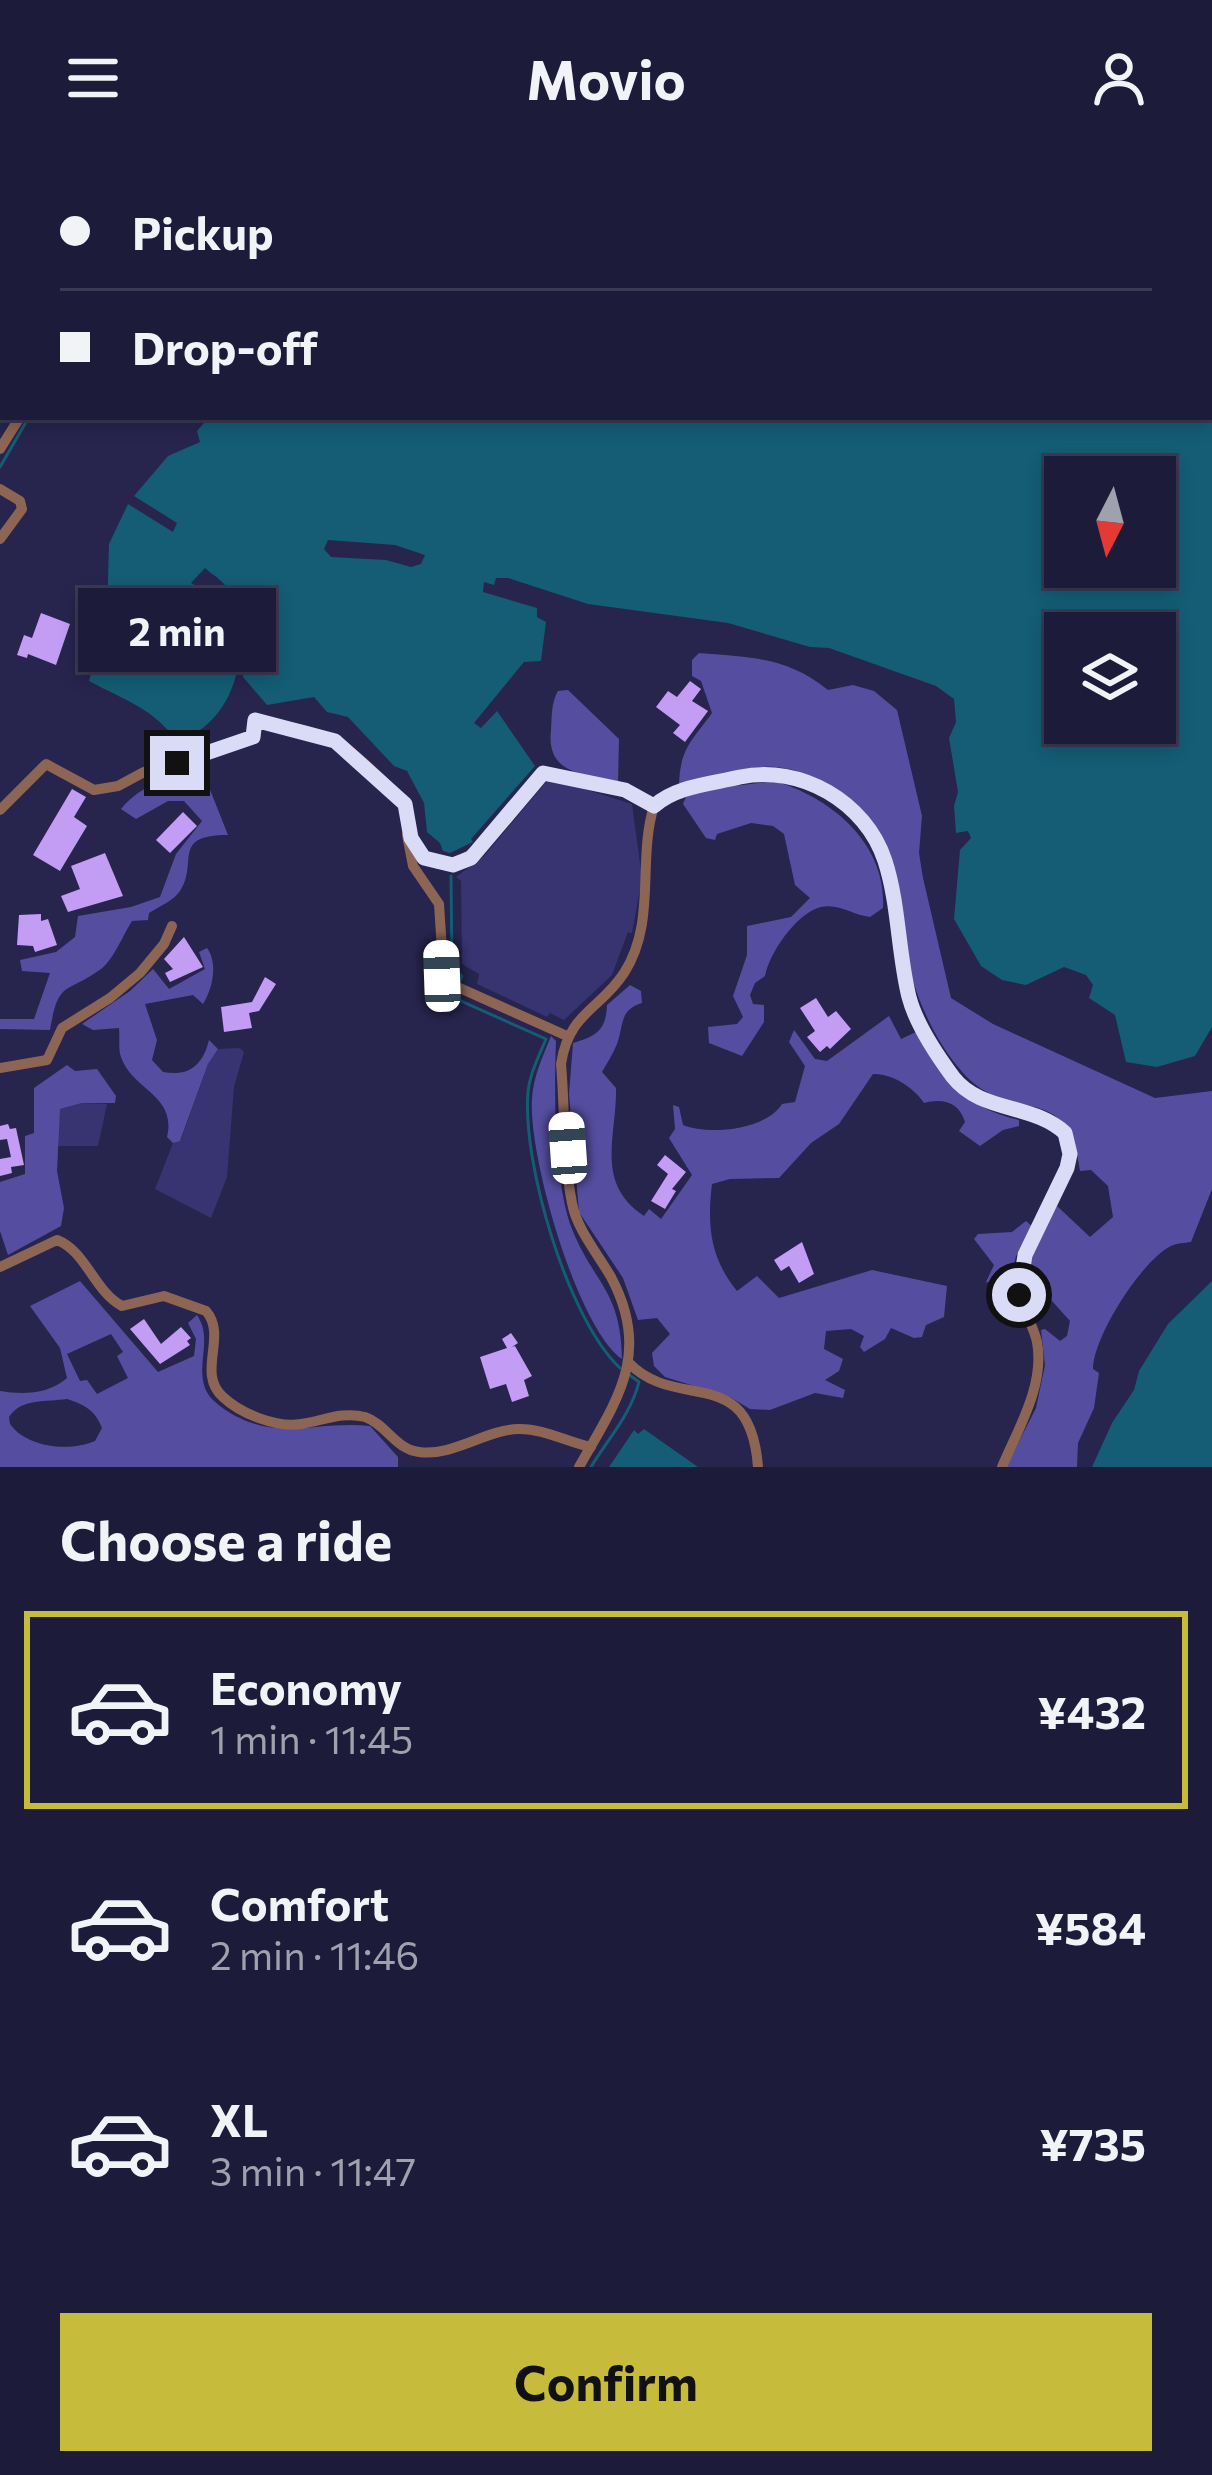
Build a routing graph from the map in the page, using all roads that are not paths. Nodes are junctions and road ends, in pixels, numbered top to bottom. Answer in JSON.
{"nodes":[{"id":1,"x":18,"y":420,"type":"edge"},
{"id":2,"x":0,"y":449,"type":"edge"},
{"id":3,"x":0,"y":489,"type":"edge"},
{"id":4,"x":0,"y":539,"type":"edge"},
{"id":5,"x":654,"y":806,"type":"junction"},
{"id":6,"x":0,"y":810,"type":"edge"},
{"id":7,"x":409,"y":825,"type":"junction"},
{"id":8,"x":172,"y":926,"type":"dead end"},
{"id":9,"x":567,"y":1036,"type":"junction"},
{"id":10,"x":0,"y":1068,"type":"edge"},
{"id":11,"x":0,"y":1268,"type":"edge"},
{"id":12,"x":627,"y":1370,"type":"junction"},
{"id":13,"x":591,"y":1447,"type":"junction"},
{"id":14,"x":579,"y":1467,"type":"edge"},
{"id":15,"x":758,"y":1467,"type":"edge"},
{"id":16,"x":1002,"y":1467,"type":"edge"}],
"edges":[{"from":1,"to":2,"type":"street"},
{"from":3,"to":4,"type":"street"},
{"from":5,"to":7,"type":"street"},
{"from":5,"to":9,"type":"street"},
{"from":5,"to":16,"type":"street"},
{"from":6,"to":7,"type":"street"},
{"from":7,"to":9,"type":"street"},
{"from":8,"to":10,"type":"street"},
{"from":9,"to":12,"type":"street"},
{"from":11,"to":13,"type":"street"},
{"from":12,"to":13,"type":"street"},
{"from":12,"to":15,"type":"street"},
{"from":13,"to":14,"type":"street"}]}
